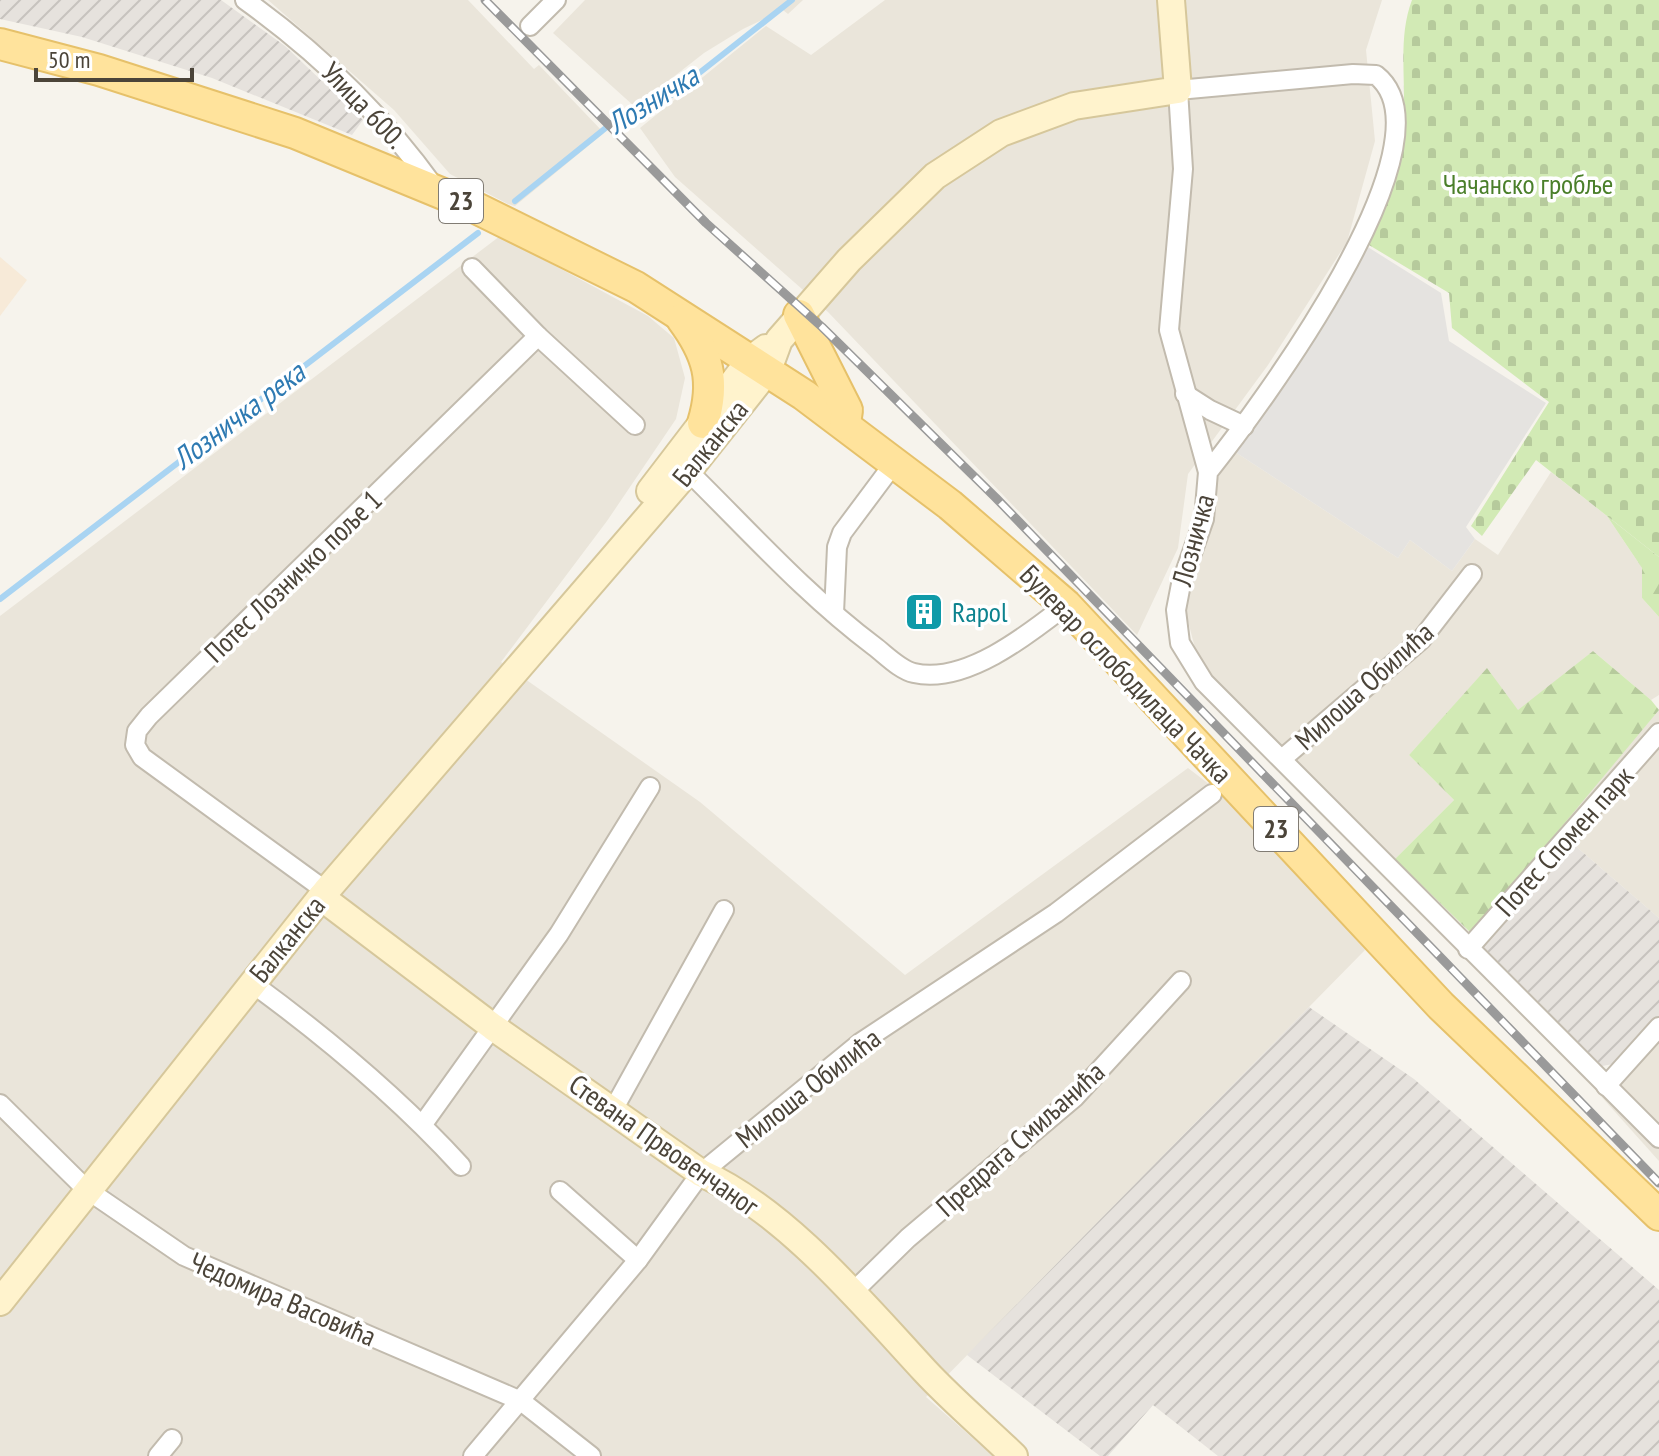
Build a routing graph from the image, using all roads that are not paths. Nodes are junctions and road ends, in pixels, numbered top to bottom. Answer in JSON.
{"nodes":[{"id":1,"x":245,"y":0,"type":"edge"},
{"id":2,"x":556,"y":0,"type":"edge"},
{"id":3,"x":1171,"y":0,"type":"edge"},
{"id":4,"x":530,"y":26,"type":"dead end"},
{"id":5,"x":0,"y":44,"type":"edge"},
{"id":6,"x":1178,"y":90,"type":"junction"},
{"id":7,"x":436,"y":190,"type":"junction"},
{"id":8,"x":472,"y":268,"type":"dead end"},
{"id":9,"x":676,"y":311,"type":"junction"},
{"id":10,"x":799,"y":315,"type":"junction"},
{"id":11,"x":538,"y":336,"type":"junction"},
{"id":12,"x":759,"y":364,"type":"junction"},
{"id":13,"x":1185,"y":394,"type":"junction"},
{"id":14,"x":703,"y":423,"type":"junction"},
{"id":15,"x":845,"y":424,"type":"junction"},
{"id":16,"x":635,"y":425,"type":"dead end"},
{"id":17,"x":1244,"y":426,"type":"junction"},
{"id":18,"x":895,"y":462,"type":"junction"},
{"id":19,"x":688,"y":471,"type":"junction"},
{"id":20,"x":1208,"y":472,"type":"junction"},
{"id":21,"x":1472,"y":574,"type":"dead end"},
{"id":22,"x":587,"y":587,"type":"junction"},
{"id":23,"x":1066,"y":605,"type":"junction"},
{"id":24,"x":834,"y":613,"type":"junction"},
{"id":25,"x":1659,"y":733,"type":"edge"},
{"id":26,"x":1283,"y":758,"type":"junction"},
{"id":27,"x":650,"y":787,"type":"dead end"},
{"id":28,"x":1212,"y":794,"type":"dead end"},
{"id":29,"x":324,"y":894,"type":"junction"},
{"id":30,"x":724,"y":910,"type":"dead end"},
{"id":31,"x":1468,"y":949,"type":"junction"},
{"id":32,"x":1181,"y":981,"type":"dead end"},
{"id":33,"x":252,"y":983,"type":"junction"},
{"id":34,"x":493,"y":1027,"type":"junction"},
{"id":35,"x":1659,"y":1027,"type":"edge"},
{"id":36,"x":1606,"y":1086,"type":"junction"},
{"id":37,"x":0,"y":1104,"type":"edge"},
{"id":38,"x":613,"y":1110,"type":"junction"},
{"id":39,"x":423,"y":1124,"type":"junction"},
{"id":40,"x":1659,"y":1138,"type":"edge"},
{"id":41,"x":461,"y":1166,"type":"dead end"},
{"id":42,"x":701,"y":1173,"type":"junction"},
{"id":43,"x":86,"y":1189,"type":"junction"},
{"id":44,"x":560,"y":1191,"type":"dead end"},
{"id":45,"x":1659,"y":1215,"type":"edge"},
{"id":46,"x":638,"y":1260,"type":"junction"},
{"id":47,"x":854,"y":1291,"type":"junction"},
{"id":48,"x":0,"y":1302,"type":"edge"},
{"id":49,"x":521,"y":1401,"type":"junction"},
{"id":50,"x":172,"y":1439,"type":"dead end"},
{"id":51,"x":158,"y":1456,"type":"edge"},
{"id":52,"x":473,"y":1456,"type":"edge"},
{"id":53,"x":591,"y":1456,"type":"edge"},
{"id":54,"x":1014,"y":1456,"type":"edge"}],
"edges":[{"from":1,"to":7,"type":"street","name":"Улица 600."},
{"from":2,"to":4,"type":"street"},
{"from":3,"to":6,"type":"street","name":"Лозничка"},
{"from":5,"to":7,"type":"main road","name":"Булевар ослободилаца Чачка","number":"23"},
{"from":6,"to":10,"type":"street"},
{"from":6,"to":13,"type":"street","name":"Лозничка"},
{"from":6,"to":17,"type":"street"},
{"from":7,"to":9,"type":"main road","name":"Булевар ослободилаца Чачка","number":"23"},
{"from":8,"to":11,"type":"street"},
{"from":9,"to":12,"type":"main road","name":"Булевар ослободилаца Чачка","number":"23"},
{"from":9,"to":14,"type":"main road"},
{"from":10,"to":12,"type":"street"},
{"from":10,"to":15,"type":"main road"},
{"from":11,"to":16,"type":"street"},
{"from":11,"to":29,"type":"street","name":"Потес Лозничко поље 1"},
{"from":12,"to":14,"type":"street","name":"Балканска"},
{"from":12,"to":15,"type":"main road","name":"Булевар ослободилаца Чачка","number":"23"},
{"from":12,"to":19,"type":"street","name":"Балканска"},
{"from":13,"to":17,"type":"street"},
{"from":13,"to":20,"type":"street","name":"Лозничка"},
{"from":14,"to":22,"type":"street","name":"Балканска"},
{"from":15,"to":18,"type":"main road","name":"Булевар ослободилаца Чачка","number":"23"},
{"from":17,"to":20,"type":"street"},
{"from":18,"to":23,"type":"main road","name":"Булевар ослободилаца Чачка","number":"23"},
{"from":18,"to":24,"type":"street"},
{"from":19,"to":22,"type":"street","name":"Балканска"},
{"from":19,"to":24,"type":"street"},
{"from":20,"to":26,"type":"street","name":"Лозничка"},
{"from":21,"to":26,"type":"street","name":"Милоша Обилића"},
{"from":22,"to":29,"type":"street","name":"Балканска"},
{"from":23,"to":24,"type":"street"},
{"from":23,"to":45,"type":"main road","name":"Булевар ослободилаца Чачка","number":"23"},
{"from":25,"to":31,"type":"street","name":"Потес Спомен парк"},
{"from":26,"to":31,"type":"street"},
{"from":27,"to":34,"type":"street"},
{"from":28,"to":42,"type":"street","name":"Милоша Обилића"},
{"from":29,"to":33,"type":"street","name":"Балканска"},
{"from":29,"to":34,"type":"street","name":"Стевана Првовенчаног"},
{"from":30,"to":38,"type":"street"},
{"from":31,"to":36,"type":"street"},
{"from":32,"to":47,"type":"street","name":"Предрага Смиљанића"},
{"from":33,"to":39,"type":"street"},
{"from":33,"to":43,"type":"street","name":"Балканска"},
{"from":34,"to":38,"type":"street","name":"Стевана Првовенчаног"},
{"from":34,"to":39,"type":"street"},
{"from":35,"to":36,"type":"street"},
{"from":36,"to":40,"type":"street"},
{"from":37,"to":43,"type":"street","name":"Чедомира Васовића"},
{"from":38,"to":42,"type":"street","name":"Стевана Првовенчаног"},
{"from":39,"to":41,"type":"street"},
{"from":42,"to":46,"type":"street","name":"Милоша Обилића"},
{"from":42,"to":47,"type":"street","name":"Стевана Првовенчаног"},
{"from":43,"to":48,"type":"street","name":"Балканска"},
{"from":43,"to":49,"type":"street","name":"Чедомира Васовића"},
{"from":44,"to":46,"type":"street"},
{"from":46,"to":49,"type":"street","name":"Милоша Обилића"},
{"from":47,"to":54,"type":"street","name":"Стевана Првовенчаног"},
{"from":49,"to":52,"type":"street","name":"Милоша Обилића"},
{"from":49,"to":53,"type":"street","name":"Чедомира Васовића"},
{"from":50,"to":51,"type":"street"}]}
